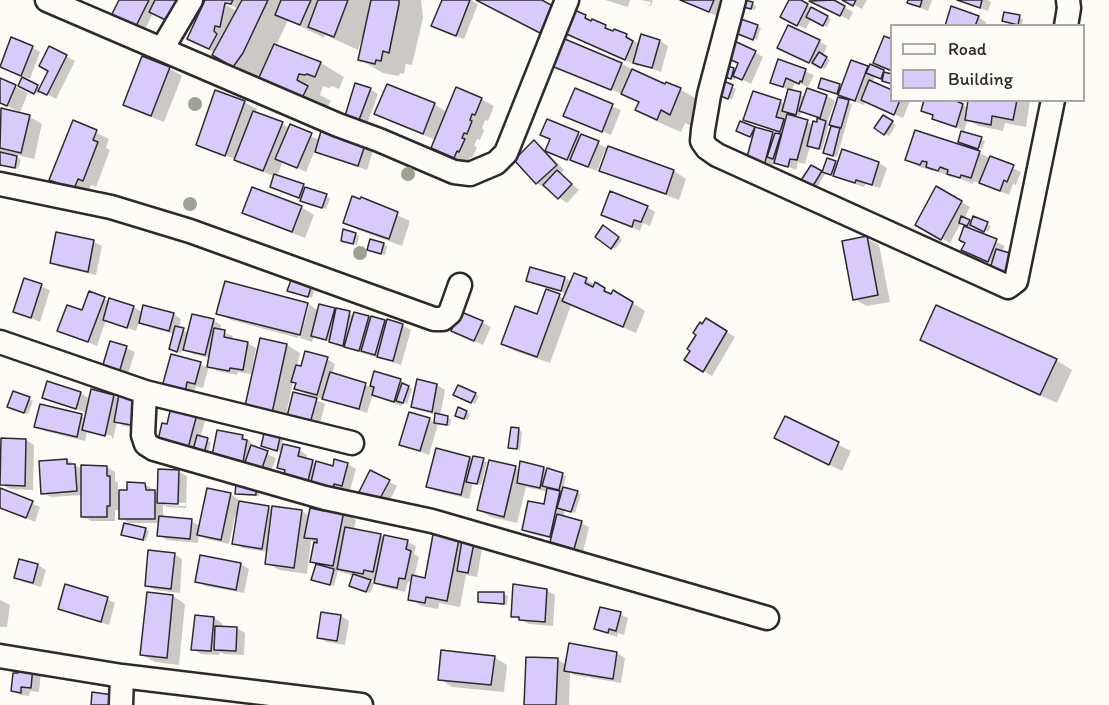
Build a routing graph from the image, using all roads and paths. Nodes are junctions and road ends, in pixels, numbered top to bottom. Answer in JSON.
{"nodes":[{"id":1,"x":47,"y":0,"type":"edge"},
{"id":2,"x":191,"y":0,"type":"edge"},
{"id":3,"x":567,"y":0,"type":"edge"},
{"id":4,"x":734,"y":0,"type":"edge"},
{"id":5,"x":1068,"y":0,"type":"edge"},
{"id":6,"x":1066,"y":24,"type":"edge"},
{"id":7,"x":162,"y":49,"type":"junction"},
{"id":8,"x":1053,"y":102,"type":"edge"},
{"id":9,"x":0,"y":184,"type":"edge"},
{"id":10,"x":460,"y":285,"type":"dead end"},
{"id":11,"x":0,"y":342,"type":"edge"},
{"id":12,"x":145,"y":392,"type":"junction"},
{"id":13,"x":352,"y":443,"type":"dead end"},
{"id":14,"x":768,"y":618,"type":"dead end"},
{"id":15,"x":0,"y":656,"type":"edge"},
{"id":16,"x":122,"y":676,"type":"junction"},
{"id":17,"x":121,"y":705,"type":"edge"},
{"id":18,"x":361,"y":705,"type":"edge"}],
"edges":[{"from":1,"to":7,"type":"street"},
{"from":2,"to":7,"type":"street"},
{"from":3,"to":7,"type":"street"},
{"from":4,"to":8,"type":"street"},
{"from":5,"to":6,"type":"street"},
{"from":9,"to":10,"type":"street"},
{"from":11,"to":12,"type":"street"},
{"from":12,"to":13,"type":"street"},
{"from":12,"to":14,"type":"street"},
{"from":15,"to":16,"type":"street"},
{"from":16,"to":17,"type":"street"},
{"from":16,"to":18,"type":"street"}]}
